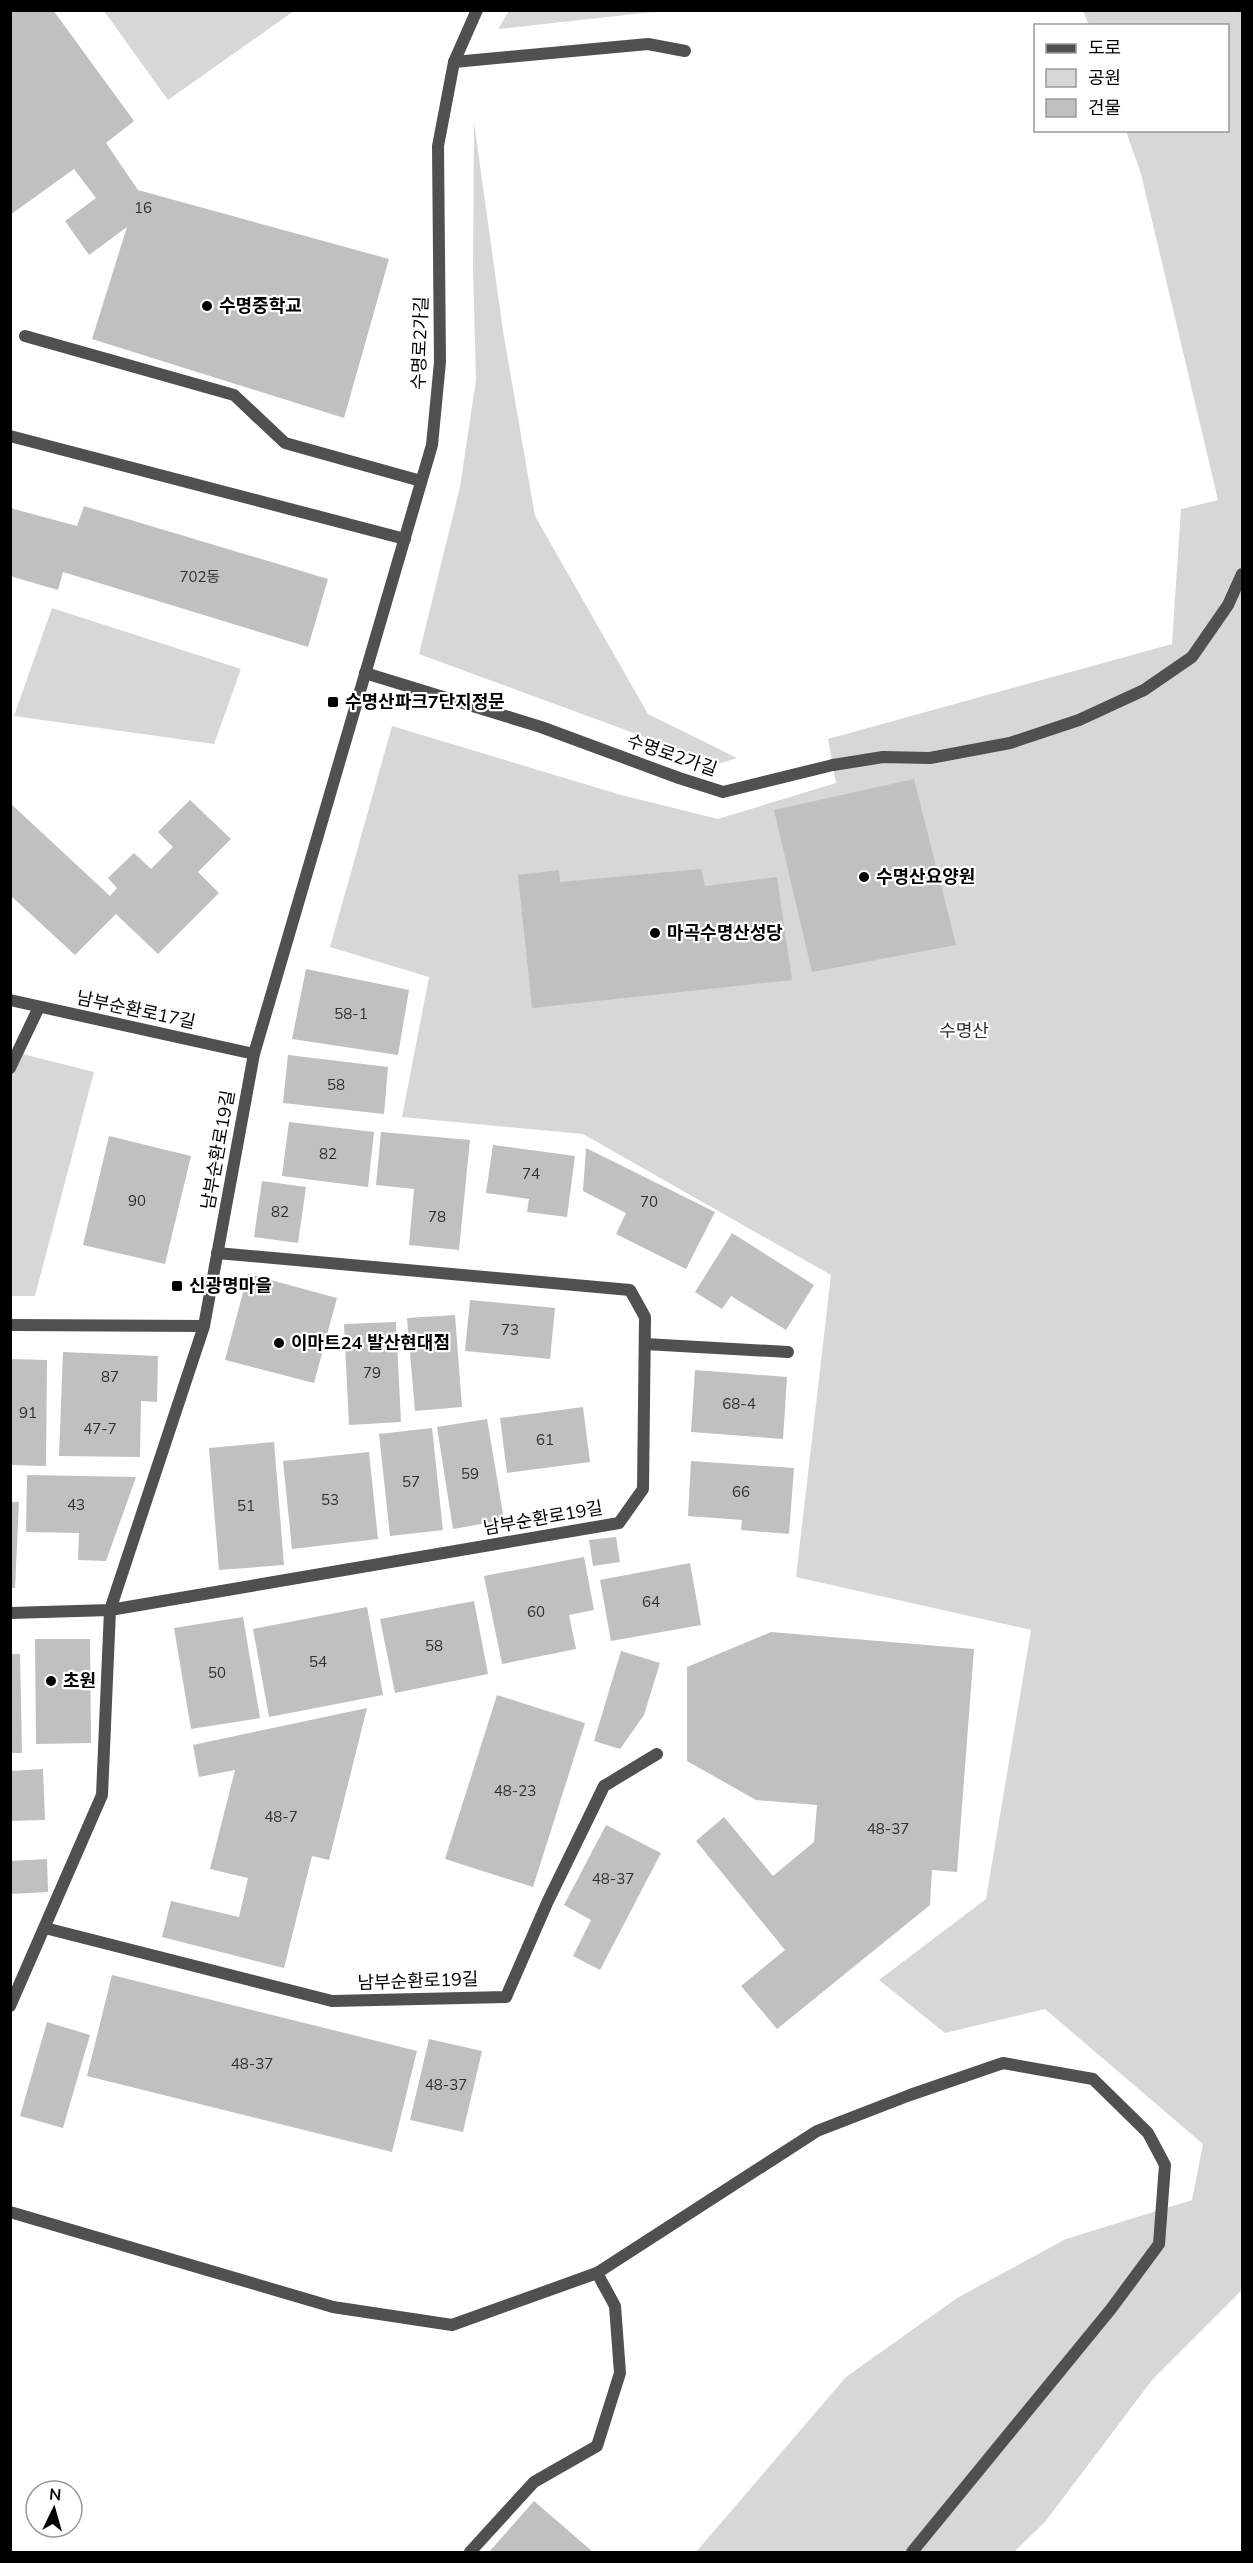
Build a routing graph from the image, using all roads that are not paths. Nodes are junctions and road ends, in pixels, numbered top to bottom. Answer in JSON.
{"nodes":[{"id":1,"x":477,"y":10,"type":"edge"},
{"id":2,"x":685,"y":51,"type":"dead end"},
{"id":3,"x":454,"y":62,"type":"junction"},
{"id":4,"x":25,"y":336,"type":"dead end"},
{"id":5,"x":10,"y":436,"type":"edge"},
{"id":6,"x":421,"y":481,"type":"junction"},
{"id":7,"x":405,"y":539,"type":"junction"},
{"id":8,"x":1242,"y":574,"type":"edge"},
{"id":9,"x":365,"y":674,"type":"junction"},
{"id":10,"x":10,"y":1000,"type":"edge"},
{"id":11,"x":39,"y":1007,"type":"junction"},
{"id":12,"x":254,"y":1054,"type":"junction"},
{"id":13,"x":10,"y":1068,"type":"edge"},
{"id":14,"x":217,"y":1253,"type":"junction"},
{"id":15,"x":10,"y":1325,"type":"edge"},
{"id":16,"x":204,"y":1326,"type":"junction"},
{"id":17,"x":645,"y":1344,"type":"junction"},
{"id":18,"x":788,"y":1352,"type":"dead end"},
{"id":19,"x":110,"y":1610,"type":"junction"},
{"id":20,"x":10,"y":1612,"type":"edge"},
{"id":21,"x":657,"y":1754,"type":"dead end"},
{"id":22,"x":45,"y":1928,"type":"junction"},
{"id":23,"x":10,"y":2006,"type":"edge"},
{"id":24,"x":10,"y":2212,"type":"edge"},
{"id":25,"x":597,"y":2273,"type":"junction"},
{"id":26,"x":470,"y":2553,"type":"edge"},
{"id":27,"x":912,"y":2553,"type":"edge"}],
"edges":[{"from":1,"to":3,"type":"street","name":"수명로2가길"},
{"from":2,"to":3,"type":"street"},
{"from":3,"to":6,"type":"street","name":"수명로2가길"},
{"from":4,"to":6,"type":"street"},
{"from":5,"to":7,"type":"street"},
{"from":6,"to":7,"type":"street","name":"수명로2가길"},
{"from":7,"to":9,"type":"street","name":"수명로2가길"},
{"from":8,"to":9,"type":"street","name":"수명로2가길"},
{"from":9,"to":12,"type":"street","name":"수명로2가길"},
{"from":10,"to":11,"type":"street","name":"남부순환로17길"},
{"from":11,"to":12,"type":"street","name":"남부순환로17길"},
{"from":11,"to":13,"type":"street"},
{"from":12,"to":14,"type":"street","name":"남부순환로19길"},
{"from":14,"to":16,"type":"street","name":"남부순환로19길"},
{"from":14,"to":17,"type":"street","name":"남부순환로19길"},
{"from":15,"to":16,"type":"street"},
{"from":16,"to":19,"type":"street","name":"남부순환로19길"},
{"from":17,"to":18,"type":"street"},
{"from":17,"to":19,"type":"street","name":"남부순환로19길"},
{"from":19,"to":20,"type":"street","name":"남부순환로19길"},
{"from":19,"to":22,"type":"street","name":"남부순환로19길"},
{"from":21,"to":22,"type":"street","name":"남부순환로19길"},
{"from":22,"to":23,"type":"street","name":"남부순환로19길"},
{"from":24,"to":25,"type":"street"},
{"from":25,"to":26,"type":"street"},
{"from":25,"to":27,"type":"street"}]}
